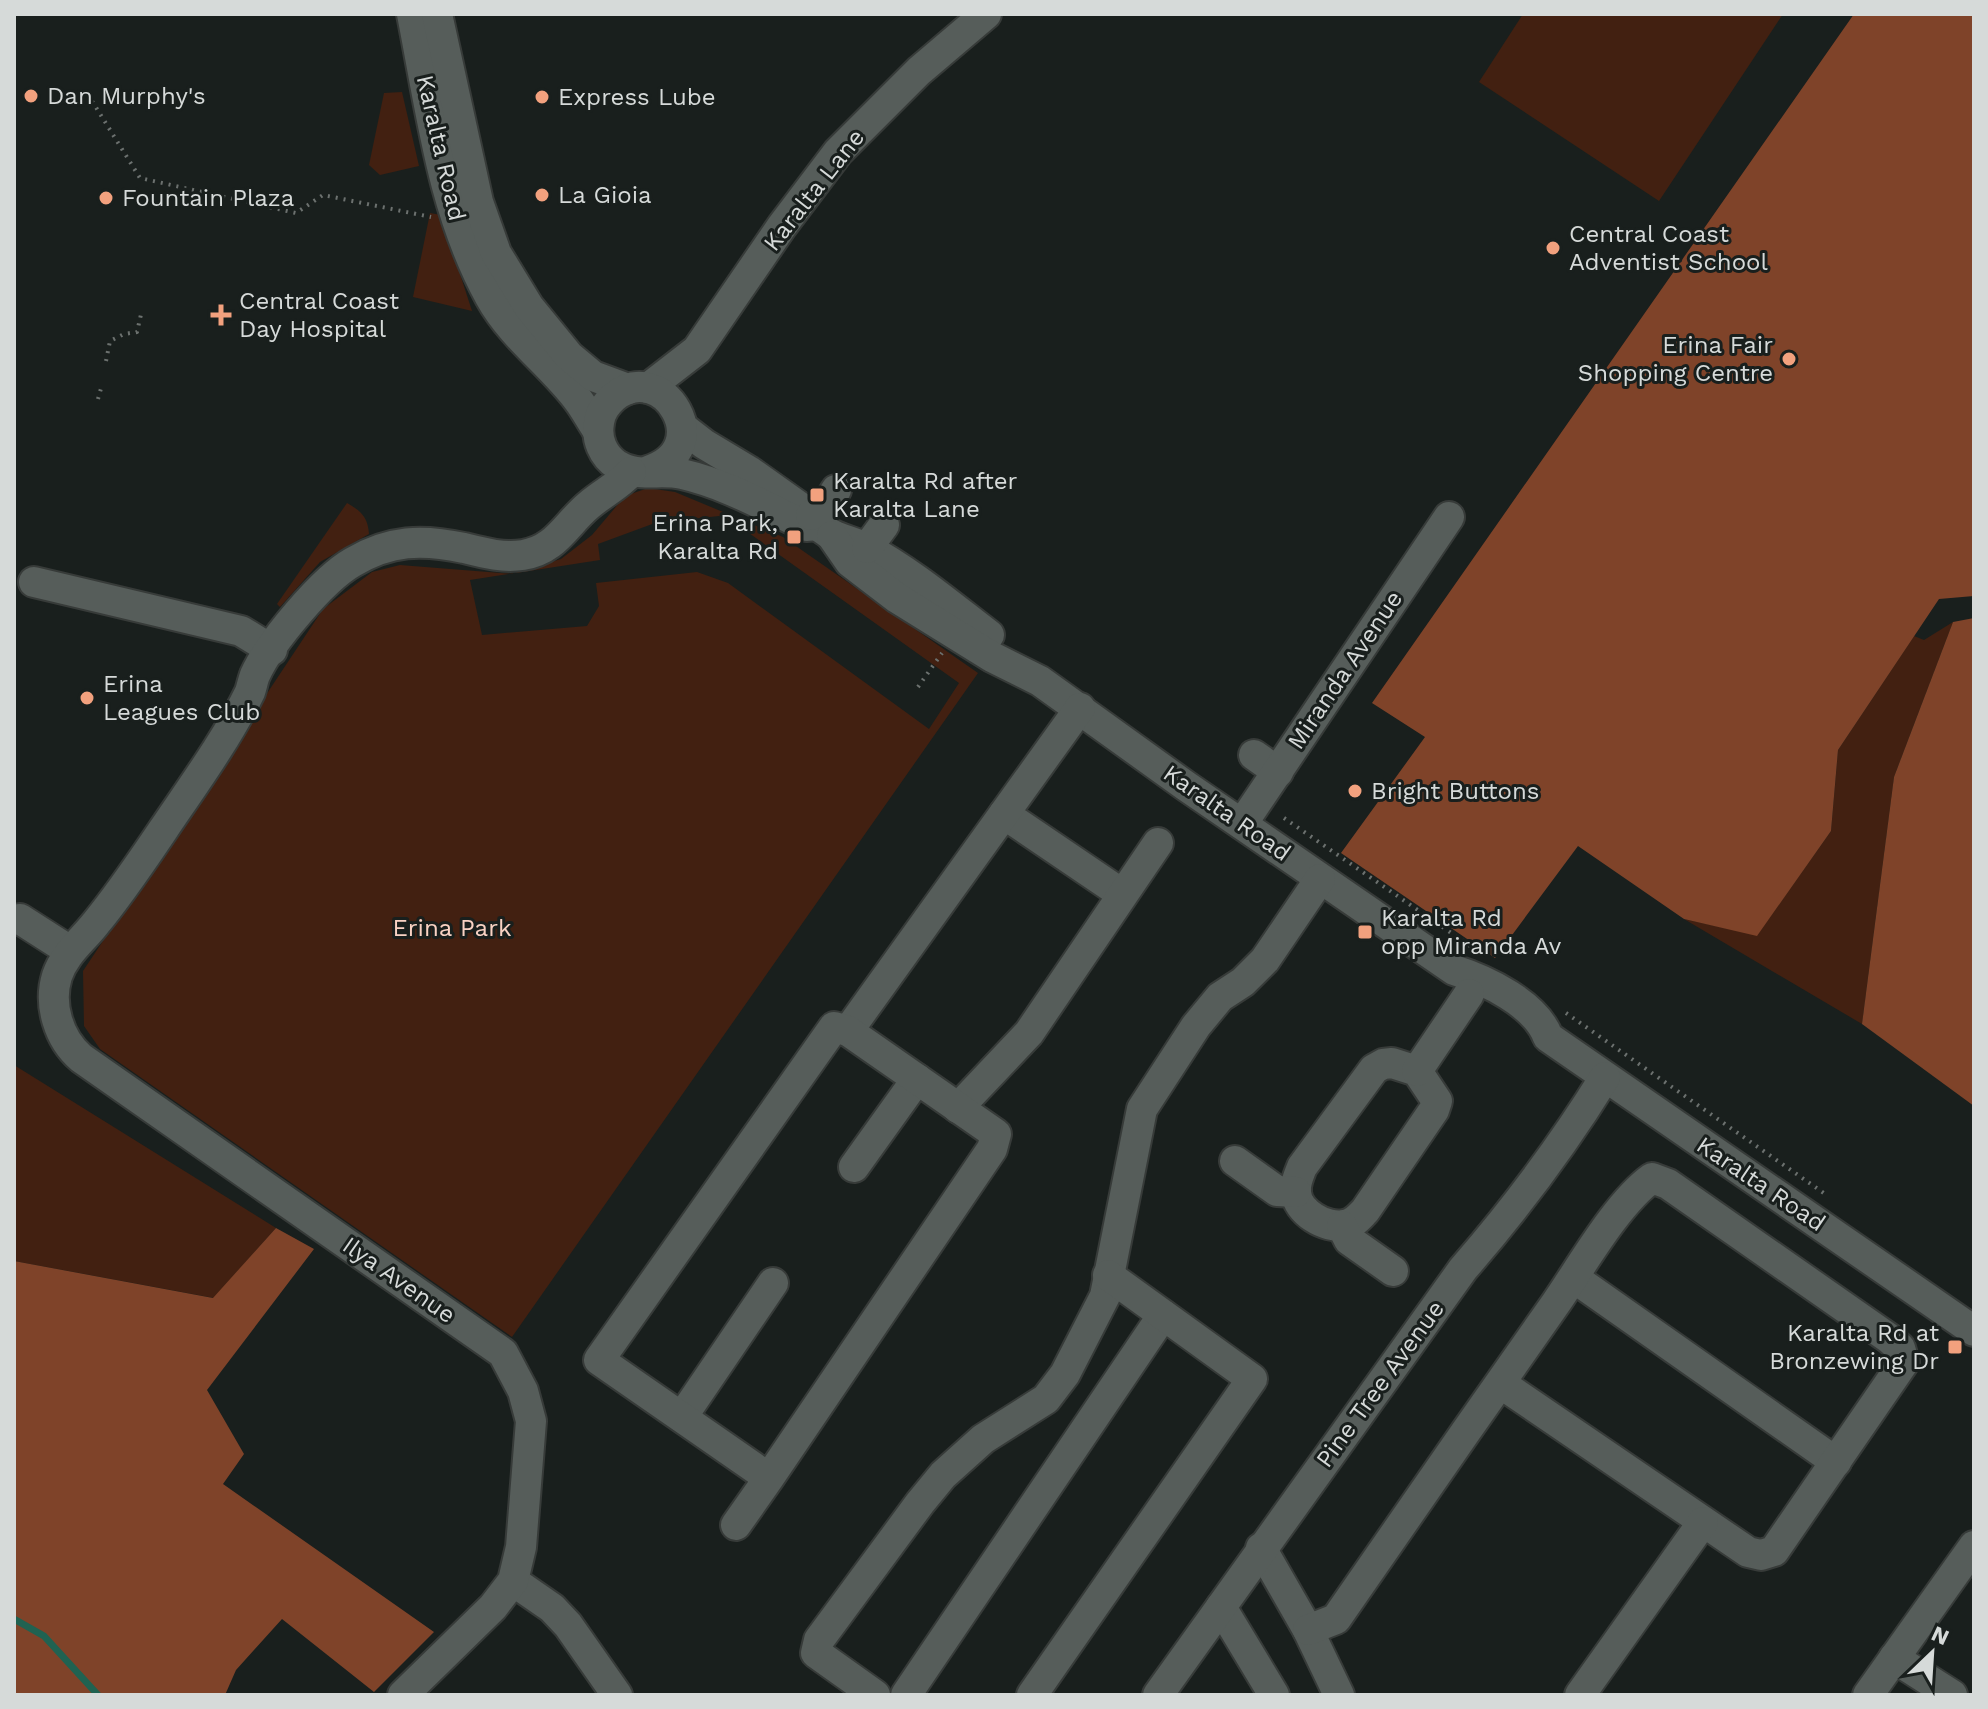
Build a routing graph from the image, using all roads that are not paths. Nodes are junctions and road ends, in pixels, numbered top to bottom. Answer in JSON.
{"nodes":[{"id":1,"x":412,"y":14,"type":"edge"},
{"id":2,"x":437,"y":14,"type":"edge"},
{"id":3,"x":986,"y":14,"type":"edge"},
{"id":4,"x":697,"y":350,"type":"junction"},
{"id":5,"x":638,"y":389,"type":"junction"},
{"id":6,"x":680,"y":419,"type":"junction"},
{"id":7,"x":599,"y":438,"type":"junction"},
{"id":8,"x":640,"y":472,"type":"junction"},
{"id":9,"x":836,"y":490,"type":"dead end"},
{"id":10,"x":589,"y":505,"type":"junction"},
{"id":11,"x":1449,"y":517,"type":"dead end"},
{"id":12,"x":820,"y":525,"type":"junction"},
{"id":13,"x":34,"y":582,"type":"dead end"},
{"id":14,"x":272,"y":650,"type":"junction"},
{"id":15,"x":1040,"y":681,"type":"junction"},
{"id":16,"x":1080,"y":708,"type":"junction"},
{"id":17,"x":1004,"y":814,"type":"junction"},
{"id":18,"x":1242,"y":824,"type":"junction"},
{"id":19,"x":1158,"y":843,"type":"dead end"},
{"id":20,"x":1320,"y":879,"type":"junction"},
{"id":21,"x":1122,"y":894,"type":"junction"},
{"id":22,"x":20,"y":919,"type":"dead end"},
{"id":23,"x":74,"y":945,"type":"junction"},
{"id":24,"x":1461,"y":982,"type":"junction"},
{"id":25,"x":848,"y":1031,"type":"junction"},
{"id":26,"x":1417,"y":1071,"type":"junction"},
{"id":27,"x":1605,"y":1077,"type":"junction"},
{"id":28,"x":917,"y":1079,"type":"junction"},
{"id":29,"x":958,"y":1108,"type":"junction"},
{"id":30,"x":1235,"y":1161,"type":"dead end"},
{"id":31,"x":854,"y":1167,"type":"dead end"},
{"id":32,"x":1296,"y":1192,"type":"junction"},
{"id":33,"x":1342,"y":1226,"type":"junction"},
{"id":34,"x":1393,"y":1271,"type":"dead end"},
{"id":35,"x":1108,"y":1275,"type":"junction"},
{"id":36,"x":1574,"y":1278,"type":"junction"},
{"id":37,"x":773,"y":1283,"type":"dead end"},
{"id":38,"x":1163,"y":1315,"type":"junction"},
{"id":39,"x":1974,"y":1331,"type":"edge"},
{"id":40,"x":1500,"y":1383,"type":"junction"},
{"id":41,"x":682,"y":1417,"type":"junction"},
{"id":42,"x":1836,"y":1462,"type":"junction"},
{"id":43,"x":769,"y":1478,"type":"junction"},
{"id":44,"x":1703,"y":1522,"type":"junction"},
{"id":45,"x":736,"y":1525,"type":"dead end"},
{"id":46,"x":1974,"y":1546,"type":"edge"},
{"id":47,"x":1261,"y":1548,"type":"junction"},
{"id":48,"x":513,"y":1581,"type":"junction"},
{"id":49,"x":1221,"y":1607,"type":"junction"},
{"id":50,"x":1308,"y":1630,"type":"junction"},
{"id":51,"x":1894,"y":1658,"type":"junction"},
{"id":52,"x":403,"y":1695,"type":"edge"},
{"id":53,"x":617,"y":1695,"type":"edge"},
{"id":54,"x":875,"y":1695,"type":"edge"},
{"id":55,"x":906,"y":1695,"type":"edge"},
{"id":56,"x":1032,"y":1695,"type":"edge"},
{"id":57,"x":1158,"y":1695,"type":"edge"},
{"id":58,"x":1274,"y":1695,"type":"edge"},
{"id":59,"x":1339,"y":1695,"type":"edge"},
{"id":60,"x":1580,"y":1695,"type":"edge"},
{"id":61,"x":1868,"y":1695,"type":"edge"},
{"id":62,"x":1952,"y":1695,"type":"edge"}],
"edges":[{"from":1,"to":7,"type":"street","name":"Karalta Road"},
{"from":2,"to":5,"type":"street","name":"Karalta Road"},
{"from":3,"to":4,"type":"street","name":"Karalta Lane"},
{"from":4,"to":5,"type":"street","name":"Karalta Lane"},
{"from":4,"to":6,"type":"street","name":"Karalta Lane"},
{"from":5,"to":6,"type":"street","name":"Karalta Road"},
{"from":5,"to":7,"type":"street"},
{"from":6,"to":8,"type":"street"},
{"from":6,"to":12,"type":"street","name":"Karalta Road"},
{"from":7,"to":8,"type":"street","name":"Karalta Road"},
{"from":7,"to":10,"type":"street"},
{"from":8,"to":10,"type":"street","name":"Ilya Avenue"},
{"from":8,"to":12,"type":"street","name":"Karalta Road"},
{"from":9,"to":12,"type":"street"},
{"from":10,"to":14,"type":"street","name":"Ilya Avenue"},
{"from":11,"to":18,"type":"street","name":"Miranda Avenue"},
{"from":12,"to":15,"type":"street","name":"Karalta Road"},
{"from":12,"to":15,"type":"street","name":"Karalta Road"},
{"from":13,"to":14,"type":"street"},
{"from":14,"to":23,"type":"street","name":"Ilya Avenue"},
{"from":15,"to":16,"type":"street","name":"Karalta Road"},
{"from":16,"to":17,"type":"street"},
{"from":16,"to":18,"type":"street","name":"Karalta Road"},
{"from":17,"to":21,"type":"street"},
{"from":17,"to":25,"type":"street"},
{"from":18,"to":20,"type":"street","name":"Karalta Road"},
{"from":19,"to":21,"type":"street"},
{"from":20,"to":24,"type":"street","name":"Karalta Road"},
{"from":20,"to":35,"type":"street"},
{"from":21,"to":29,"type":"street"},
{"from":22,"to":23,"type":"street"},
{"from":23,"to":48,"type":"street","name":"Ilya Avenue"},
{"from":24,"to":26,"type":"street"},
{"from":24,"to":27,"type":"street","name":"Karalta Road"},
{"from":25,"to":28,"type":"street"},
{"from":25,"to":41,"type":"street"},
{"from":26,"to":32,"type":"street"},
{"from":26,"to":33,"type":"street"},
{"from":27,"to":39,"type":"street","name":"Karalta Road"},
{"from":27,"to":47,"type":"street","name":"Pine Tree Avenue"},
{"from":28,"to":29,"type":"street"},
{"from":28,"to":31,"type":"street"},
{"from":29,"to":43,"type":"street"},
{"from":30,"to":32,"type":"street"},
{"from":32,"to":33,"type":"street"},
{"from":33,"to":34,"type":"street"},
{"from":35,"to":38,"type":"street"},
{"from":35,"to":54,"type":"street"},
{"from":36,"to":40,"type":"street"},
{"from":36,"to":42,"type":"street"},
{"from":36,"to":42,"type":"street"},
{"from":37,"to":41,"type":"street"},
{"from":38,"to":55,"type":"street"},
{"from":38,"to":56,"type":"street"},
{"from":40,"to":44,"type":"street"},
{"from":40,"to":50,"type":"street"},
{"from":41,"to":43,"type":"street"},
{"from":42,"to":44,"type":"street"},
{"from":43,"to":45,"type":"street"},
{"from":44,"to":60,"type":"street"},
{"from":46,"to":51,"type":"street"},
{"from":47,"to":49,"type":"street","name":"Pine Tree Avenue"},
{"from":47,"to":50,"type":"street"},
{"from":48,"to":52,"type":"street","name":"Ilya Avenue"},
{"from":48,"to":53,"type":"street"},
{"from":49,"to":57,"type":"street","name":"Pine Tree Avenue"},
{"from":49,"to":58,"type":"street"},
{"from":50,"to":59,"type":"street"},
{"from":51,"to":61,"type":"street"},
{"from":51,"to":62,"type":"street"}]}
